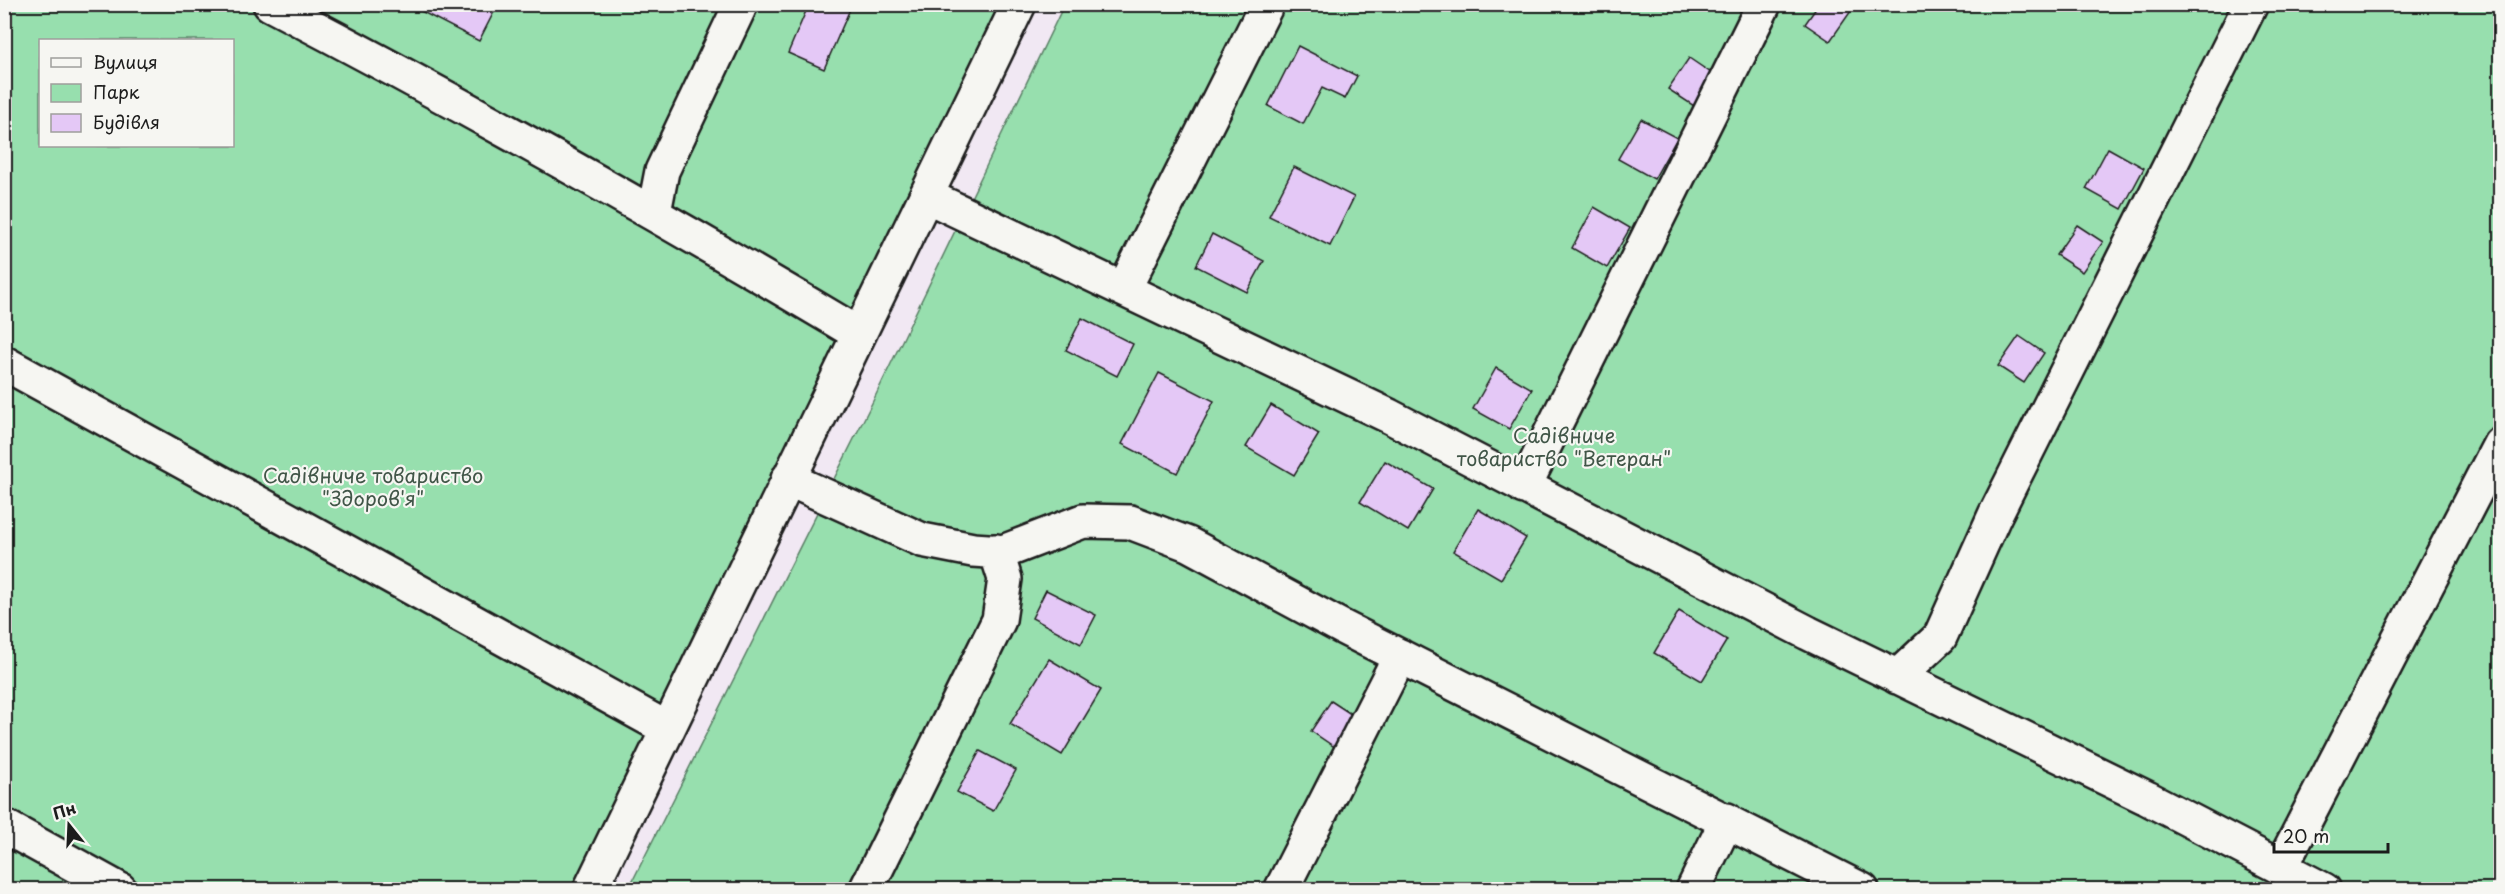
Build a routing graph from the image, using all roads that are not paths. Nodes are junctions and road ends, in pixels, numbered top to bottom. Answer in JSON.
{"nodes":[{"id":1,"x":270,"y":4,"type":"edge"},
{"id":2,"x":741,"y":4,"type":"edge"},
{"id":3,"x":1019,"y":4,"type":"edge"},
{"id":4,"x":1267,"y":4,"type":"edge"},
{"id":5,"x":1764,"y":4,"type":"edge"},
{"id":6,"x":2251,"y":4,"type":"edge"},
{"id":7,"x":927,"y":196,"type":"junction"},
{"id":8,"x":654,"y":212,"type":"junction"},
{"id":9,"x":1124,"y":289,"type":"junction"},
{"id":10,"x":860,"y":334,"type":"junction"},
{"id":11,"x":4,"y":363,"type":"edge"},
{"id":12,"x":2500,"y":444,"type":"edge"},
{"id":13,"x":788,"y":479,"type":"junction"},
{"id":14,"x":1524,"y":487,"type":"junction"},
{"id":15,"x":996,"y":551,"type":"junction"},
{"id":16,"x":1400,"y":656,"type":"junction"},
{"id":17,"x":1898,"y":677,"type":"junction"},
{"id":18,"x":668,"y":729,"type":"junction"},
{"id":19,"x":1727,"y":820,"type":"junction"},
{"id":20,"x":4,"y":826,"type":"edge"},
{"id":21,"x":2281,"y":867,"type":"junction"},
{"id":22,"x":120,"y":890,"type":"edge"},
{"id":23,"x":590,"y":890,"type":"edge"},
{"id":24,"x":866,"y":890,"type":"edge"},
{"id":25,"x":1281,"y":890,"type":"edge"},
{"id":26,"x":1693,"y":890,"type":"edge"},
{"id":27,"x":1862,"y":890,"type":"edge"},
{"id":28,"x":2324,"y":890,"type":"edge"}],
"edges":[{"from":1,"to":8,"type":"street"},
{"from":2,"to":8,"type":"street"},
{"from":3,"to":7,"type":"street"},
{"from":4,"to":9,"type":"street"},
{"from":5,"to":14,"type":"street"},
{"from":6,"to":17,"type":"street"},
{"from":7,"to":9,"type":"street"},
{"from":7,"to":10,"type":"street"},
{"from":8,"to":10,"type":"street"},
{"from":9,"to":14,"type":"street"},
{"from":10,"to":13,"type":"street"},
{"from":11,"to":18,"type":"street"},
{"from":12,"to":21,"type":"street"},
{"from":13,"to":15,"type":"street"},
{"from":13,"to":18,"type":"street"},
{"from":14,"to":17,"type":"street"},
{"from":15,"to":16,"type":"street"},
{"from":15,"to":24,"type":"street"},
{"from":16,"to":19,"type":"street"},
{"from":16,"to":25,"type":"street"},
{"from":17,"to":21,"type":"street"},
{"from":18,"to":23,"type":"street"},
{"from":19,"to":26,"type":"street"},
{"from":19,"to":27,"type":"street"},
{"from":20,"to":22,"type":"street"},
{"from":21,"to":28,"type":"street"}]}
